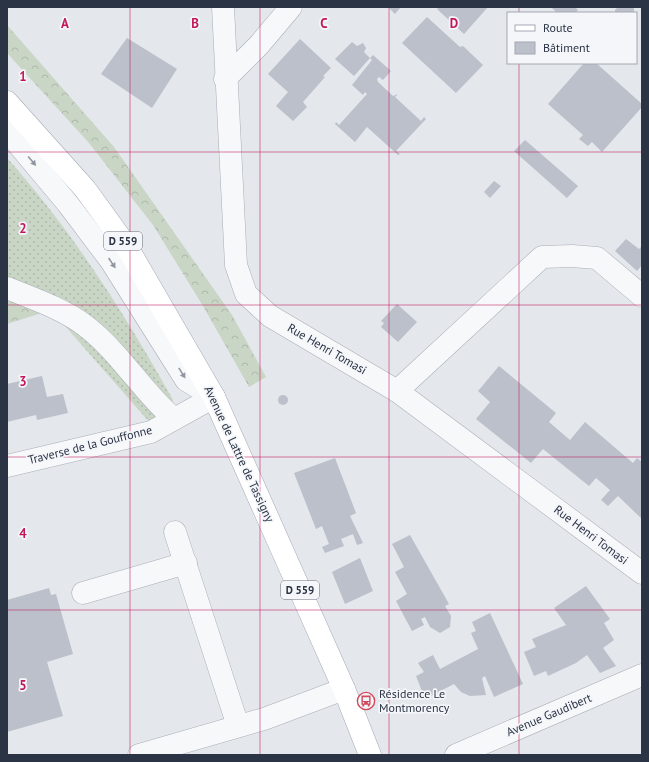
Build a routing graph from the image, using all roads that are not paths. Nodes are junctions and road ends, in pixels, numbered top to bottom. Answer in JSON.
{"nodes":[{"id":1,"x":223,"y":7,"type":"edge"},
{"id":2,"x":290,"y":7,"type":"edge"},
{"id":3,"x":225,"y":79,"type":"junction"},
{"id":4,"x":7,"y":102,"type":"edge"},
{"id":5,"x":7,"y":131,"type":"edge"},
{"id":6,"x":7,"y":288,"type":"edge"},
{"id":7,"x":642,"y":296,"type":"edge"},
{"id":8,"x":397,"y":391,"type":"junction"},
{"id":9,"x":214,"y":397,"type":"junction"},
{"id":10,"x":174,"y":419,"type":"junction"},
{"id":11,"x":7,"y":466,"type":"edge"},
{"id":12,"x":175,"y":532,"type":"dead end"},
{"id":13,"x":186,"y":562,"type":"junction"},
{"id":14,"x":642,"y":573,"type":"edge"},
{"id":15,"x":83,"y":593,"type":"dead end"},
{"id":16,"x":642,"y":675,"type":"edge"},
{"id":17,"x":344,"y":689,"type":"junction"},
{"id":18,"x":238,"y":726,"type":"junction"},
{"id":19,"x":139,"y":755,"type":"edge"},
{"id":20,"x":370,"y":755,"type":"edge"},
{"id":21,"x":456,"y":755,"type":"edge"}],
"edges":[{"from":1,"to":3,"type":"street","name":"Rue Henri Tomasi"},
{"from":2,"to":3,"type":"street"},
{"from":3,"to":8,"type":"street","name":"Rue Henri Tomasi"},
{"from":4,"to":9,"type":"main road","name":"Avenue de Lattre de Tassigny","number":"D 559"},
{"from":5,"to":9,"type":"street","one_way":true},
{"from":6,"to":10,"type":"street"},
{"from":7,"to":8,"type":"street"},
{"from":8,"to":14,"type":"street","name":"Rue Henri Tomasi"},
{"from":9,"to":10,"type":"street","name":"Traverse de la Gouffonne"},
{"from":9,"to":17,"type":"main road","name":"Avenue de Lattre de Tassigny","number":"D 559"},
{"from":10,"to":11,"type":"street","name":"Traverse de la Gouffonne"},
{"from":12,"to":13,"type":"street"},
{"from":13,"to":15,"type":"street"},
{"from":13,"to":18,"type":"street"},
{"from":16,"to":21,"type":"street","name":"Avenue Gaudibert"},
{"from":17,"to":18,"type":"street"},
{"from":17,"to":20,"type":"main road","name":"Avenue de Lattre de Tassigny","number":"D 559"},
{"from":18,"to":19,"type":"street"}]}
